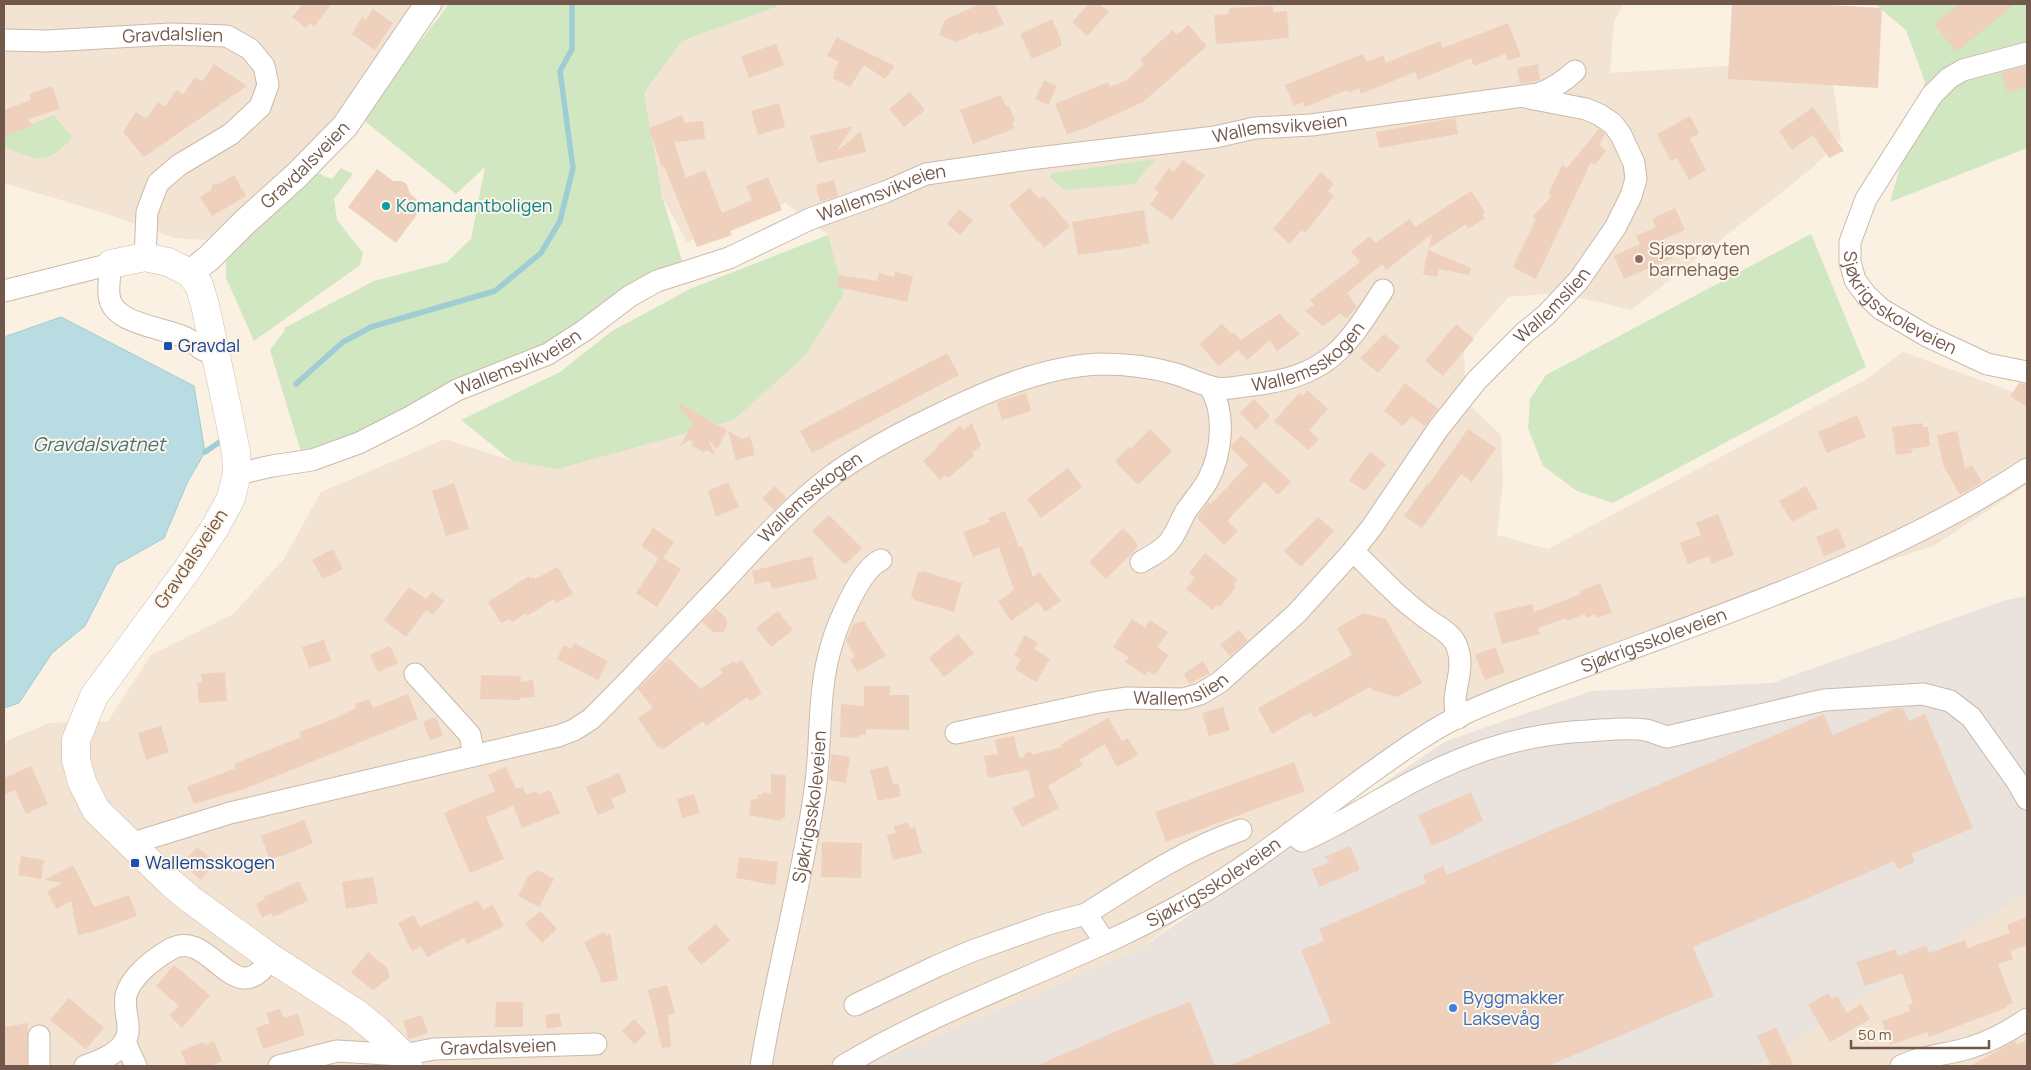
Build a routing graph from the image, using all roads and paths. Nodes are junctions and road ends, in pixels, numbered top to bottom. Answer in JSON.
{"nodes":[{"id":1,"x":428,"y":4,"type":"edge"},
{"id":2,"x":4,"y":40,"type":"edge"},
{"id":3,"x":2027,"y":52,"type":"edge"},
{"id":4,"x":1574,"y":71,"type":"dead end"},
{"id":5,"x":1517,"y":97,"type":"junction"},
{"id":6,"x":146,"y":257,"type":"junction"},
{"id":7,"x":111,"y":264,"type":"junction"},
{"id":8,"x":190,"y":273,"type":"junction"},
{"id":9,"x":1383,"y":290,"type":"dead end"},
{"id":10,"x":4,"y":291,"type":"edge"},
{"id":11,"x":216,"y":353,"type":"junction"},
{"id":12,"x":2027,"y":372,"type":"edge"},
{"id":13,"x":1210,"y":386,"type":"junction"},
{"id":14,"x":2027,"y":469,"type":"edge"},
{"id":15,"x":237,"y":474,"type":"junction"},
{"id":16,"x":1353,"y":551,"type":"junction"},
{"id":17,"x":881,"y":560,"type":"dead end"},
{"id":18,"x":1141,"y":562,"type":"dead end"},
{"id":19,"x":415,"y":674,"type":"dead end"},
{"id":20,"x":1458,"y":718,"type":"junction"},
{"id":21,"x":956,"y":733,"type":"dead end"},
{"id":22,"x":474,"y":755,"type":"junction"},
{"id":23,"x":2027,"y":799,"type":"edge"},
{"id":24,"x":1241,"y":830,"type":"dead end"},
{"id":25,"x":1291,"y":832,"type":"junction"},
{"id":26,"x":130,"y":844,"type":"junction"},
{"id":27,"x":1086,"y":914,"type":"junction"},
{"id":28,"x":1104,"y":942,"type":"junction"},
{"id":29,"x":271,"y":958,"type":"junction"},
{"id":30,"x":855,"y":1004,"type":"dead end"},
{"id":31,"x":2027,"y":1019,"type":"edge"},
{"id":32,"x":39,"y":1036,"type":"dead end"},
{"id":33,"x":125,"y":1042,"type":"junction"},
{"id":34,"x":596,"y":1044,"type":"dead end"},
{"id":35,"x":405,"y":1061,"type":"edge"},
{"id":36,"x":39,"y":1066,"type":"edge"},
{"id":37,"x":85,"y":1066,"type":"edge"},
{"id":38,"x":136,"y":1066,"type":"edge"},
{"id":39,"x":279,"y":1066,"type":"edge"},
{"id":40,"x":761,"y":1066,"type":"edge"},
{"id":41,"x":843,"y":1066,"type":"edge"},
{"id":42,"x":1901,"y":1066,"type":"edge"}],
"edges":[{"from":1,"to":8,"type":"street","name":"Gravdalsveien"},
{"from":2,"to":6,"type":"street","name":"Gravdalslien"},
{"from":3,"to":12,"type":"street","name":"Sjøkrigsskoleveien"},
{"from":4,"to":5,"type":"street","name":"Wallemsvikveien"},
{"from":5,"to":15,"type":"street","name":"Wallemsvikveien"},
{"from":5,"to":16,"type":"street","name":"Wallemslien"},
{"from":6,"to":7,"type":"main road"},
{"from":6,"to":8,"type":"main road"},
{"from":7,"to":10,"type":"street"},
{"from":7,"to":11,"type":"street"},
{"from":8,"to":11,"type":"main road","name":"Gravdalsveien"},
{"from":9,"to":13,"type":"street","name":"Wallemsskogen"},
{"from":11,"to":15,"type":"main road","name":"Gravdalsveien"},
{"from":13,"to":18,"type":"street"},
{"from":13,"to":22,"type":"street","name":"Wallemsskogen"},
{"from":14,"to":20,"type":"street","name":"Sjøkrigsskoleveien"},
{"from":15,"to":26,"type":"main road","name":"Gravdalsveien"},
{"from":16,"to":20,"type":"street"},
{"from":16,"to":21,"type":"street","name":"Wallemslien"},
{"from":17,"to":40,"type":"street","name":"Sjøkrigsskoleveien"},
{"from":19,"to":22,"type":"street"},
{"from":20,"to":25,"type":"street","name":"Sjøkrigsskoleveien"},
{"from":22,"to":26,"type":"street","name":"Wallemsskogen"},
{"from":23,"to":25,"type":"street","name":"Sjøkrigsskoleveien"},
{"from":24,"to":27,"type":"street","name":"Sjøkrigsskoleveien"},
{"from":25,"to":28,"type":"street","name":"Sjøkrigsskoleveien"},
{"from":26,"to":29,"type":"main road","name":"Gravdalsveien"},
{"from":27,"to":28,"type":"street"},
{"from":27,"to":30,"type":"street","name":"Sjøkrigsskoleveien"},
{"from":28,"to":41,"type":"street","name":"Sjøkrigsskoleveien"},
{"from":29,"to":33,"type":"street"},
{"from":29,"to":35,"type":"main road","name":"Gravdalsveien"},
{"from":31,"to":42,"type":"street"},
{"from":32,"to":36,"type":"street"},
{"from":33,"to":37,"type":"street"},
{"from":33,"to":38,"type":"street"},
{"from":34,"to":35,"type":"street","name":"Gravdalsveien"},
{"from":35,"to":39,"type":"street"}]}
